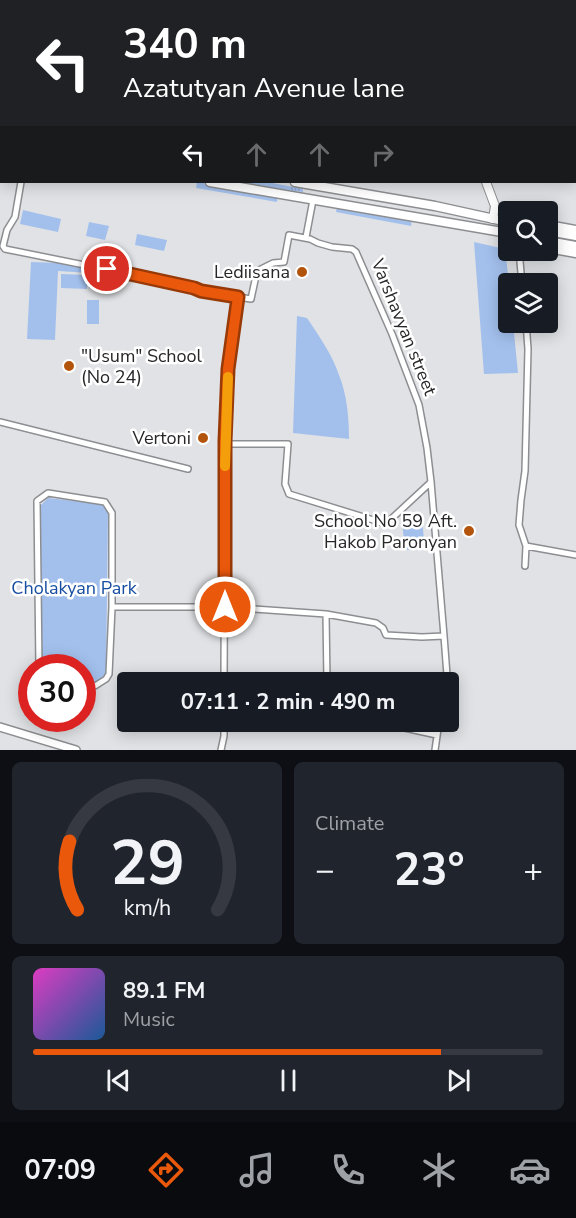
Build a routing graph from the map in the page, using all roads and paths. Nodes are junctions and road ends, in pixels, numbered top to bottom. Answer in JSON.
{"nodes":[{"id":1,"x":21,"y":183,"type":"edge"},
{"id":2,"x":216,"y":183,"type":"edge"},
{"id":3,"x":301,"y":183,"type":"edge"},
{"id":4,"x":486,"y":183,"type":"edge"},
{"id":5,"x":313,"y":200,"type":"junction"},
{"id":6,"x":435,"y":206,"type":"junction"},
{"id":7,"x":493,"y":219,"type":"junction"},
{"id":8,"x":433,"y":220,"type":"junction"},
{"id":9,"x":498,"y":220,"type":"edge"},
{"id":10,"x":558,"y":227,"type":"edge"},
{"id":11,"x":576,"y":230,"type":"edge"},
{"id":12,"x":498,"y":231,"type":"edge"},
{"id":13,"x":558,"y":233,"type":"edge"},
{"id":14,"x":576,"y":236,"type":"edge"},
{"id":15,"x":306,"y":237,"type":"junction"},
{"id":16,"x":558,"y":243,"type":"edge"},
{"id":17,"x":576,"y":246,"type":"edge"},
{"id":18,"x":558,"y":250,"type":"edge"},
{"id":19,"x":576,"y":253,"type":"edge"},
{"id":20,"x":238,"y":297,"type":"junction"},
{"id":21,"x":527,"y":333,"type":"edge"},
{"id":22,"x":0,"y":422,"type":"edge"},
{"id":23,"x":225,"y":444,"type":"junction"},
{"id":24,"x":188,"y":469,"type":"dead end"},
{"id":25,"x":431,"y":482,"type":"junction"},
{"id":26,"x":526,"y":546,"type":"junction"},
{"id":27,"x":576,"y":555,"type":"edge"},
{"id":28,"x":525,"y":567,"type":"dead end"},
{"id":29,"x":225,"y":607,"type":"junction"},
{"id":30,"x":112,"y":608,"type":"junction"},
{"id":31,"x":327,"y":614,"type":"junction"},
{"id":32,"x":444,"y":636,"type":"junction"},
{"id":33,"x":39,"y":654,"type":"edge"},
{"id":34,"x":224,"y":672,"type":"edge"},
{"id":35,"x":327,"y":672,"type":"edge"},
{"id":36,"x":447,"y":672,"type":"edge"},
{"id":37,"x":96,"y":685,"type":"edge"},
{"id":38,"x":0,"y":727,"type":"edge"},
{"id":39,"x":224,"y":732,"type":"edge"},
{"id":40,"x":423,"y":732,"type":"edge"},
{"id":41,"x":437,"y":732,"type":"edge"},
{"id":42,"x":437,"y":735,"type":"junction"},
{"id":43,"x":76,"y":750,"type":"edge"},
{"id":44,"x":221,"y":750,"type":"edge"},
{"id":45,"x":435,"y":750,"type":"edge"}],
"edges":[{"from":1,"to":20,"type":"street"},
{"from":2,"to":5,"type":"main road"},
{"from":3,"to":6,"type":"main road"},
{"from":4,"to":7,"type":"main road"},
{"from":5,"to":8,"type":"main road"},
{"from":5,"to":15,"type":"street"},
{"from":6,"to":7,"type":"main road"},
{"from":6,"to":8,"type":"main road"},
{"from":7,"to":9,"type":"main road"},
{"from":8,"to":12,"type":"main road"},
{"from":10,"to":11,"type":"main road"},
{"from":13,"to":14,"type":"main road"},
{"from":15,"to":20,"type":"street"},
{"from":15,"to":25,"type":"street","name":"Varshavyan street"},
{"from":16,"to":17,"type":"main road"},
{"from":18,"to":19,"type":"main road"},
{"from":20,"to":23,"type":"street"},
{"from":21,"to":26,"type":"street"},
{"from":22,"to":24,"type":"street"},
{"from":23,"to":25,"type":"street"},
{"from":23,"to":29,"type":"street"},
{"from":25,"to":32,"type":"street","name":"Varshavyan street"},
{"from":26,"to":27,"type":"street"},
{"from":26,"to":28,"type":"street"},
{"from":29,"to":30,"type":"street"},
{"from":29,"to":31,"type":"street"},
{"from":29,"to":34,"type":"street"},
{"from":30,"to":33,"type":"street"},
{"from":30,"to":37,"type":"street"},
{"from":31,"to":32,"type":"street"},
{"from":31,"to":35,"type":"street"},
{"from":32,"to":36,"type":"street","name":"Varshavyan street"},
{"from":38,"to":43,"type":"street"},
{"from":39,"to":44,"type":"street"},
{"from":40,"to":42,"type":"street"},
{"from":41,"to":42,"type":"street"},
{"from":42,"to":45,"type":"street"}]}
